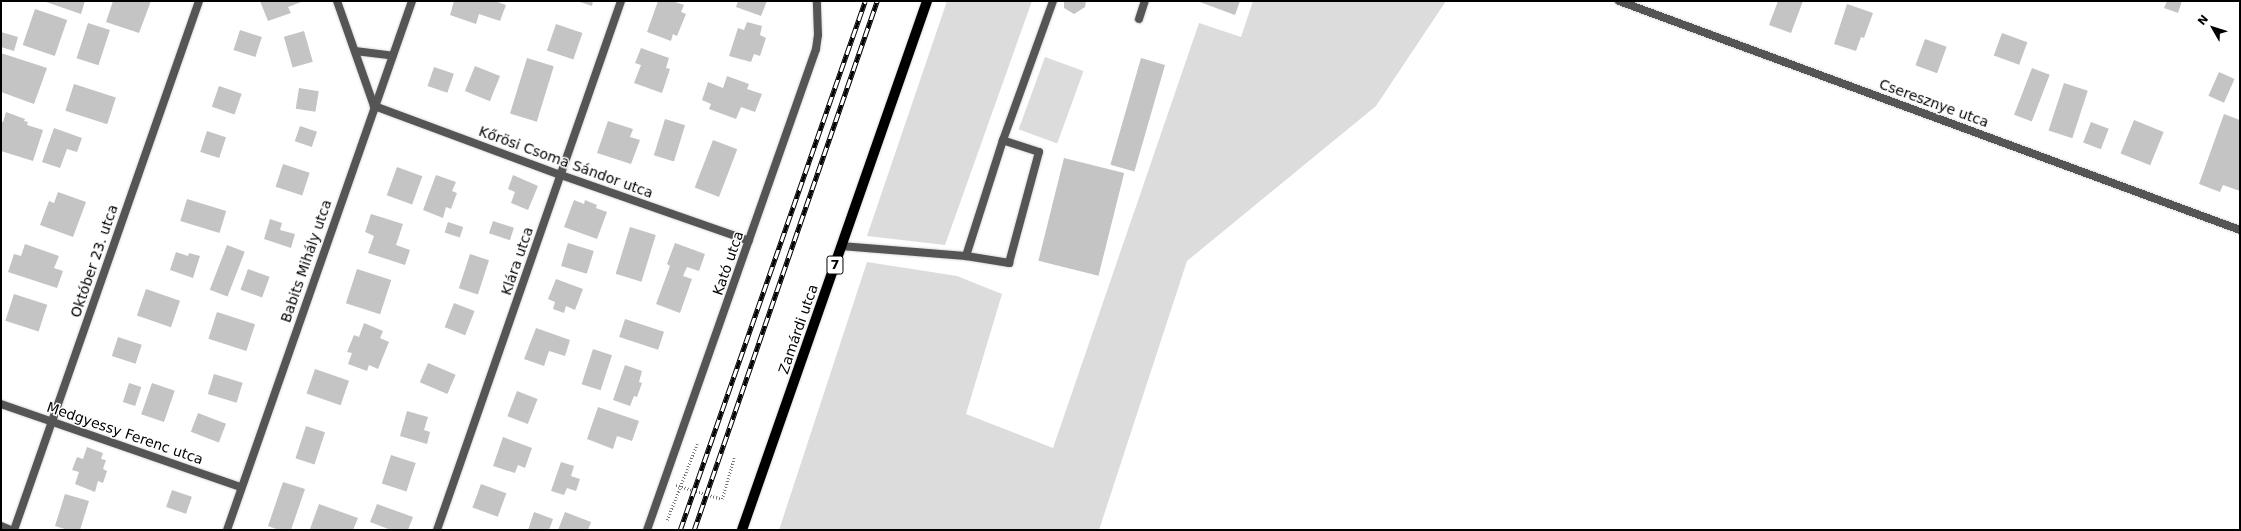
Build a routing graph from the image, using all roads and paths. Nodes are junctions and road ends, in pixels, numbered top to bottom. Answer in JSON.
{"nodes":[{"id":1,"x":198,"y":1,"type":"edge"},
{"id":2,"x":337,"y":1,"type":"edge"},
{"id":3,"x":412,"y":1,"type":"edge"},
{"id":4,"x":621,"y":1,"type":"edge"},
{"id":5,"x":817,"y":1,"type":"edge"},
{"id":6,"x":927,"y":1,"type":"edge"},
{"id":7,"x":1053,"y":1,"type":"edge"},
{"id":8,"x":1145,"y":1,"type":"edge"},
{"id":9,"x":1619,"y":1,"type":"edge"},
{"id":10,"x":1139,"y":19,"type":"dead end"},
{"id":11,"x":355,"y":51,"type":"junction"},
{"id":12,"x":393,"y":56,"type":"junction"},
{"id":13,"x":374,"y":106,"type":"junction"},
{"id":14,"x":1003,"y":140,"type":"junction"},
{"id":15,"x":561,"y":175,"type":"junction"},
{"id":16,"x":2240,"y":230,"type":"edge"},
{"id":17,"x":749,"y":241,"type":"junction"},
{"id":18,"x":842,"y":246,"type":"junction"},
{"id":19,"x":966,"y":256,"type":"junction"},
{"id":20,"x":1,"y":404,"type":"edge"},
{"id":21,"x":52,"y":421,"type":"junction"},
{"id":22,"x":697,"y":444,"type":"dead end"},
{"id":23,"x":734,"y":458,"type":"dead end"},
{"id":24,"x":241,"y":487,"type":"junction"},
{"id":25,"x":682,"y":487,"type":"junction"},
{"id":26,"x":665,"y":523,"type":"dead end"},
{"id":27,"x":1,"y":526,"type":"edge"},
{"id":28,"x":11,"y":530,"type":"edge"},
{"id":29,"x":14,"y":530,"type":"edge"},
{"id":30,"x":227,"y":530,"type":"edge"},
{"id":31,"x":437,"y":530,"type":"edge"},
{"id":32,"x":647,"y":530,"type":"edge"},
{"id":33,"x":742,"y":530,"type":"edge"}],
"edges":[{"from":1,"to":21,"type":"street","name":"Október 23. utca"},
{"from":2,"to":11,"type":"street"},
{"from":3,"to":12,"type":"street","name":"Babits Mihály utca"},
{"from":4,"to":15,"type":"street","name":"Klára utca"},
{"from":5,"to":17,"type":"street","name":"Kató utca"},
{"from":6,"to":18,"type":"main road","name":"Zamárdi utca","number":"7"},
{"from":7,"to":14,"type":"street"},
{"from":8,"to":10,"type":"street"},
{"from":9,"to":16,"type":"street","name":"Cseresznye utca"},
{"from":11,"to":12,"type":"street"},
{"from":11,"to":13,"type":"street"},
{"from":12,"to":13,"type":"street","name":"Babits Mihály utca"},
{"from":13,"to":15,"type":"street","name":"Kőrösi Csoma Sándor utca"},
{"from":13,"to":24,"type":"street","name":"Babits Mihály utca"},
{"from":14,"to":19,"type":"street"},
{"from":14,"to":19,"type":"street"},
{"from":15,"to":17,"type":"street","name":"Kőrösi Csoma Sándor utca"},
{"from":15,"to":31,"type":"street","name":"Klára utca"},
{"from":17,"to":32,"type":"street","name":"Kató utca"},
{"from":18,"to":19,"type":"street"},
{"from":18,"to":33,"type":"main road","name":"Zamárdi utca","number":"7"},
{"from":20,"to":21,"type":"street","name":"Medgyessy Ferenc utca"},
{"from":21,"to":24,"type":"street","name":"Medgyessy Ferenc utca"},
{"from":21,"to":29,"type":"street","name":"Október 23. utca"},
{"from":22,"to":25,"type":"path"},
{"from":23,"to":25,"type":"path"},
{"from":24,"to":30,"type":"street","name":"Babits Mihály utca"},
{"from":25,"to":26,"type":"path"},
{"from":27,"to":28,"type":"street"}]}
